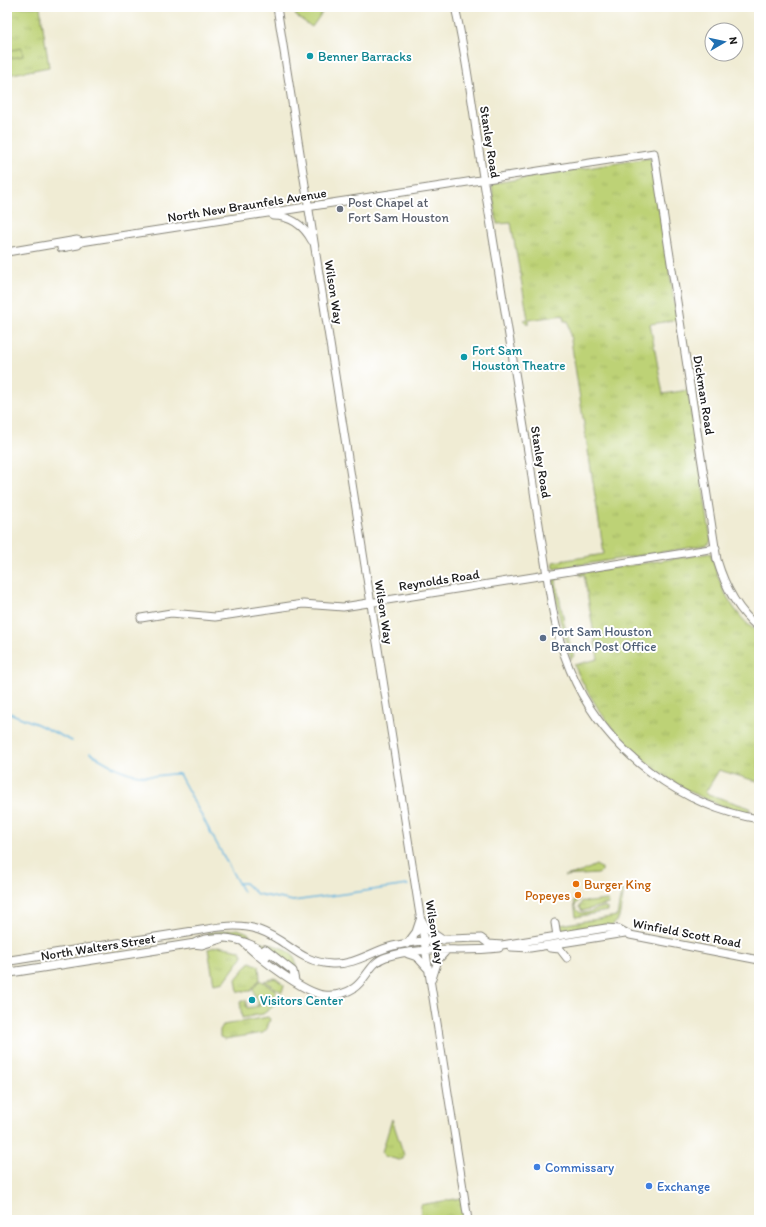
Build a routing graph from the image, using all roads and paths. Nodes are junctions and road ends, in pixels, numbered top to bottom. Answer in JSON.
{"nodes":[{"id":1,"x":277,"y":7,"type":"edge"},
{"id":2,"x":455,"y":7,"type":"edge"},
{"id":3,"x":654,"y":153,"type":"joint"},
{"id":4,"x":484,"y":180,"type":"junction"},
{"id":5,"x":309,"y":208,"type":"junction"},
{"id":6,"x":253,"y":216,"type":"junction"},
{"id":7,"x":81,"y":242,"type":"junction"},
{"id":8,"x":315,"y":246,"type":"junction"},
{"id":9,"x":7,"y":252,"type":"edge"},
{"id":10,"x":7,"y":256,"type":"edge"},
{"id":11,"x":716,"y":548,"type":"junction"},
{"id":12,"x":547,"y":575,"type":"junction"},
{"id":13,"x":371,"y":603,"type":"junction"},
{"id":14,"x":141,"y":618,"type":"dead end"},
{"id":15,"x":759,"y":628,"type":"edge"},
{"id":16,"x":759,"y":819,"type":"edge"},
{"id":17,"x":420,"y":918,"type":"junction"},
{"id":18,"x":555,"y":922,"type":"dead end"},
{"id":19,"x":190,"y":932,"type":"joint"},
{"id":20,"x":628,"y":932,"type":"junction"},
{"id":21,"x":557,"y":936,"type":"junction"},
{"id":22,"x":443,"y":940,"type":"junction"},
{"id":23,"x":424,"y":941,"type":"junction"},
{"id":24,"x":574,"y":941,"type":"junction"},
{"id":25,"x":192,"y":944,"type":"joint"},
{"id":26,"x":406,"y":944,"type":"junction"},
{"id":27,"x":530,"y":948,"type":"junction"},
{"id":28,"x":447,"y":950,"type":"junction"},
{"id":29,"x":426,"y":951,"type":"junction"},
{"id":30,"x":406,"y":953,"type":"junction"},
{"id":31,"x":759,"y":960,"type":"edge"},
{"id":32,"x":7,"y":961,"type":"edge"},
{"id":33,"x":429,"y":971,"type":"junction"},
{"id":34,"x":7,"y":973,"type":"edge"},
{"id":35,"x":431,"y":984,"type":"junction"},
{"id":36,"x":468,"y":1220,"type":"edge"}],
"edges":[{"from":1,"to":5,"type":"street","name":"Wilson Way"},
{"from":2,"to":4,"type":"street","name":"Stanley Road"},
{"from":3,"to":4,"type":"street","name":"North New Braunfels Avenue"},
{"from":3,"to":11,"type":"street","name":"Dickman Road"},
{"from":4,"to":5,"type":"street","name":"North New Braunfels Avenue"},
{"from":4,"to":12,"type":"street","name":"Stanley Road"},
{"from":5,"to":6,"type":"street","name":"North New Braunfels Avenue"},
{"from":5,"to":8,"type":"street","name":"Wilson Way"},
{"from":6,"to":7,"type":"street","name":"North New Braunfels Avenue"},
{"from":6,"to":8,"type":"street"},
{"from":7,"to":9,"type":"street","name":"North New Braunfels Avenue"},
{"from":7,"to":10,"type":"street","name":"North New Braunfels Avenue"},
{"from":8,"to":13,"type":"street","name":"Wilson Way"},
{"from":11,"to":12,"type":"street","name":"Reynolds Road"},
{"from":11,"to":15,"type":"street","name":"Dickman Road"},
{"from":12,"to":13,"type":"street","name":"Reynolds Road"},
{"from":12,"to":16,"type":"street","name":"Stanley Road"},
{"from":13,"to":14,"type":"street","name":"Reynolds Road"},
{"from":13,"to":17,"type":"street","name":"Wilson Way"},
{"from":17,"to":22,"type":"street"},
{"from":17,"to":23,"type":"street","name":"Wilson Way"},
{"from":17,"to":26,"type":"street"},
{"from":18,"to":21,"type":"street"},
{"from":19,"to":26,"type":"street"},
{"from":19,"to":32,"type":"main road","name":"North Walters Street"},
{"from":20,"to":21,"type":"street"},
{"from":20,"to":24,"type":"street","name":"Winfield Scott Road"},
{"from":20,"to":31,"type":"street","name":"Winfield Scott Road"},
{"from":21,"to":22,"type":"street"},
{"from":22,"to":23,"type":"street"},
{"from":23,"to":26,"type":"street"},
{"from":23,"to":29,"type":"street","name":"Wilson Way"},
{"from":24,"to":27,"type":"street","name":"Winfield Scott Road"},
{"from":24,"to":27,"type":"street"},
{"from":25,"to":30,"type":"street","name":"Winfield Scott Road"},
{"from":25,"to":34,"type":"main road","name":"North Walters Street"},
{"from":27,"to":28,"type":"street","name":"Winfield Scott Road"},
{"from":28,"to":29,"type":"street","name":"Winfield Scott Road"},
{"from":28,"to":35,"type":"street"},
{"from":29,"to":30,"type":"street","name":"Winfield Scott Road"},
{"from":29,"to":33,"type":"street","name":"Wilson Way"},
{"from":30,"to":33,"type":"street"},
{"from":33,"to":35,"type":"street","name":"Wilson Way"},
{"from":35,"to":36,"type":"street","name":"Wilson Way"}]}
